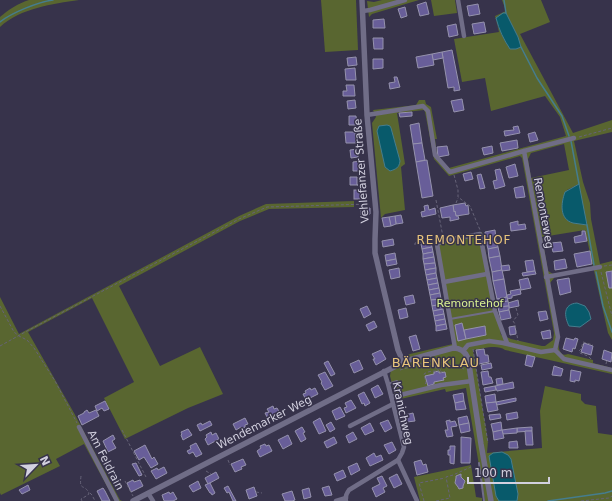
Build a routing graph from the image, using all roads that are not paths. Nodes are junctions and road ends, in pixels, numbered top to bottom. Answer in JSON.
{"nodes":[{"id":1,"x":362,"y":0,"type":"edge"},
{"id":2,"x":406,"y":0,"type":"edge"},
{"id":3,"x":458,"y":0,"type":"edge"},
{"id":4,"x":363,"y":11,"type":"junction"},
{"id":5,"x":464,"y":36,"type":"dead end"},
{"id":6,"x":367,"y":115,"type":"junction"},
{"id":7,"x":574,"y":138,"type":"road end"},
{"id":8,"x":524,"y":151,"type":"junction"},
{"id":9,"x":600,"y":268,"type":"road end"},
{"id":10,"x":488,"y":274,"type":"junction"},
{"id":11,"x":546,"y":277,"type":"junction"},
{"id":12,"x":444,"y":282,"type":"junction"},
{"id":13,"x":494,"y":312,"type":"junction"},
{"id":14,"x":450,"y":319,"type":"junction"},
{"id":15,"x":507,"y":343,"type":"junction"},
{"id":16,"x":455,"y":348,"type":"junction"},
{"id":17,"x":555,"y":350,"type":"junction"},
{"id":18,"x":463,"y":351,"type":"junction"},
{"id":19,"x":404,"y":359,"type":"junction"},
{"id":20,"x":612,"y":370,"type":"edge"},
{"id":21,"x":384,"y":371,"type":"junction"},
{"id":22,"x":397,"y":381,"type":"dead end"},
{"id":23,"x":472,"y":381,"type":"junction"},
{"id":24,"x":388,"y":384,"type":"junction"},
{"id":25,"x":392,"y":397,"type":"junction"},
{"id":26,"x":393,"y":404,"type":"junction"},
{"id":27,"x":350,"y":426,"type":"dead end"},
{"id":28,"x":79,"y":427,"type":"road end"},
{"id":29,"x":398,"y":460,"type":"junction"},
{"id":30,"x":479,"y":463,"type":"dead end"},
{"id":31,"x":148,"y":493,"type":"junction"},
{"id":32,"x":346,"y":500,"type":"edge"},
{"id":33,"x":117,"y":501,"type":"edge"},
{"id":34,"x":134,"y":501,"type":"edge"},
{"id":35,"x":152,"y":501,"type":"edge"},
{"id":36,"x":336,"y":501,"type":"edge"},
{"id":37,"x":417,"y":501,"type":"edge"},
{"id":38,"x":484,"y":501,"type":"edge"},
{"id":39,"x":491,"y":501,"type":"edge"}],
"edges":[{"from":1,"to":4,"type":"street","name":"Vehlefanzer Straße"},
{"from":2,"to":4,"type":"street"},
{"from":3,"to":5,"type":"street"},
{"from":4,"to":6,"type":"street","name":"Vehlefanzer Straße"},
{"from":6,"to":8,"type":"street"},
{"from":6,"to":19,"type":"street","name":"Vehlefanzer Straße"},
{"from":7,"to":8,"type":"street"},
{"from":8,"to":11,"type":"street","name":"Remonteweg"},
{"from":9,"to":11,"type":"street"},
{"from":10,"to":12,"type":"street"},
{"from":10,"to":12,"type":"street"},
{"from":10,"to":13,"type":"street"},
{"from":11,"to":17,"type":"street","name":"Remonteweg"},
{"from":12,"to":14,"type":"street"},
{"from":13,"to":14,"type":"lane"},
{"from":13,"to":15,"type":"street"},
{"from":14,"to":16,"type":"street"},
{"from":15,"to":17,"type":"street"},
{"from":15,"to":18,"type":"street"},
{"from":16,"to":18,"type":"street"},
{"from":16,"to":19,"type":"street"},
{"from":17,"to":20,"type":"street"},
{"from":18,"to":23,"type":"street"},
{"from":19,"to":21,"type":"street","name":"Wendemarker Weg"},
{"from":21,"to":24,"type":"street","name":"Kranichweg"},
{"from":21,"to":31,"type":"street","name":"Wendemarker Weg"},
{"from":22,"to":24,"type":"lane"},
{"from":23,"to":25,"type":"street"},
{"from":23,"to":39,"type":"street"},
{"from":24,"to":25,"type":"street","name":"Kranichweg"},
{"from":25,"to":26,"type":"street","name":"Kranichweg"},
{"from":26,"to":27,"type":"street"},
{"from":26,"to":29,"type":"street","name":"Kranichweg"},
{"from":28,"to":33,"type":"street","name":"Am Feldrain"},
{"from":29,"to":32,"type":"street"},
{"from":29,"to":37,"type":"street","name":"Kranichweg"},
{"from":30,"to":38,"type":"lane"},
{"from":31,"to":34,"type":"street","name":"Wendemarker Weg"},
{"from":31,"to":35,"type":"street"},
{"from":32,"to":36,"type":"street"}]}
